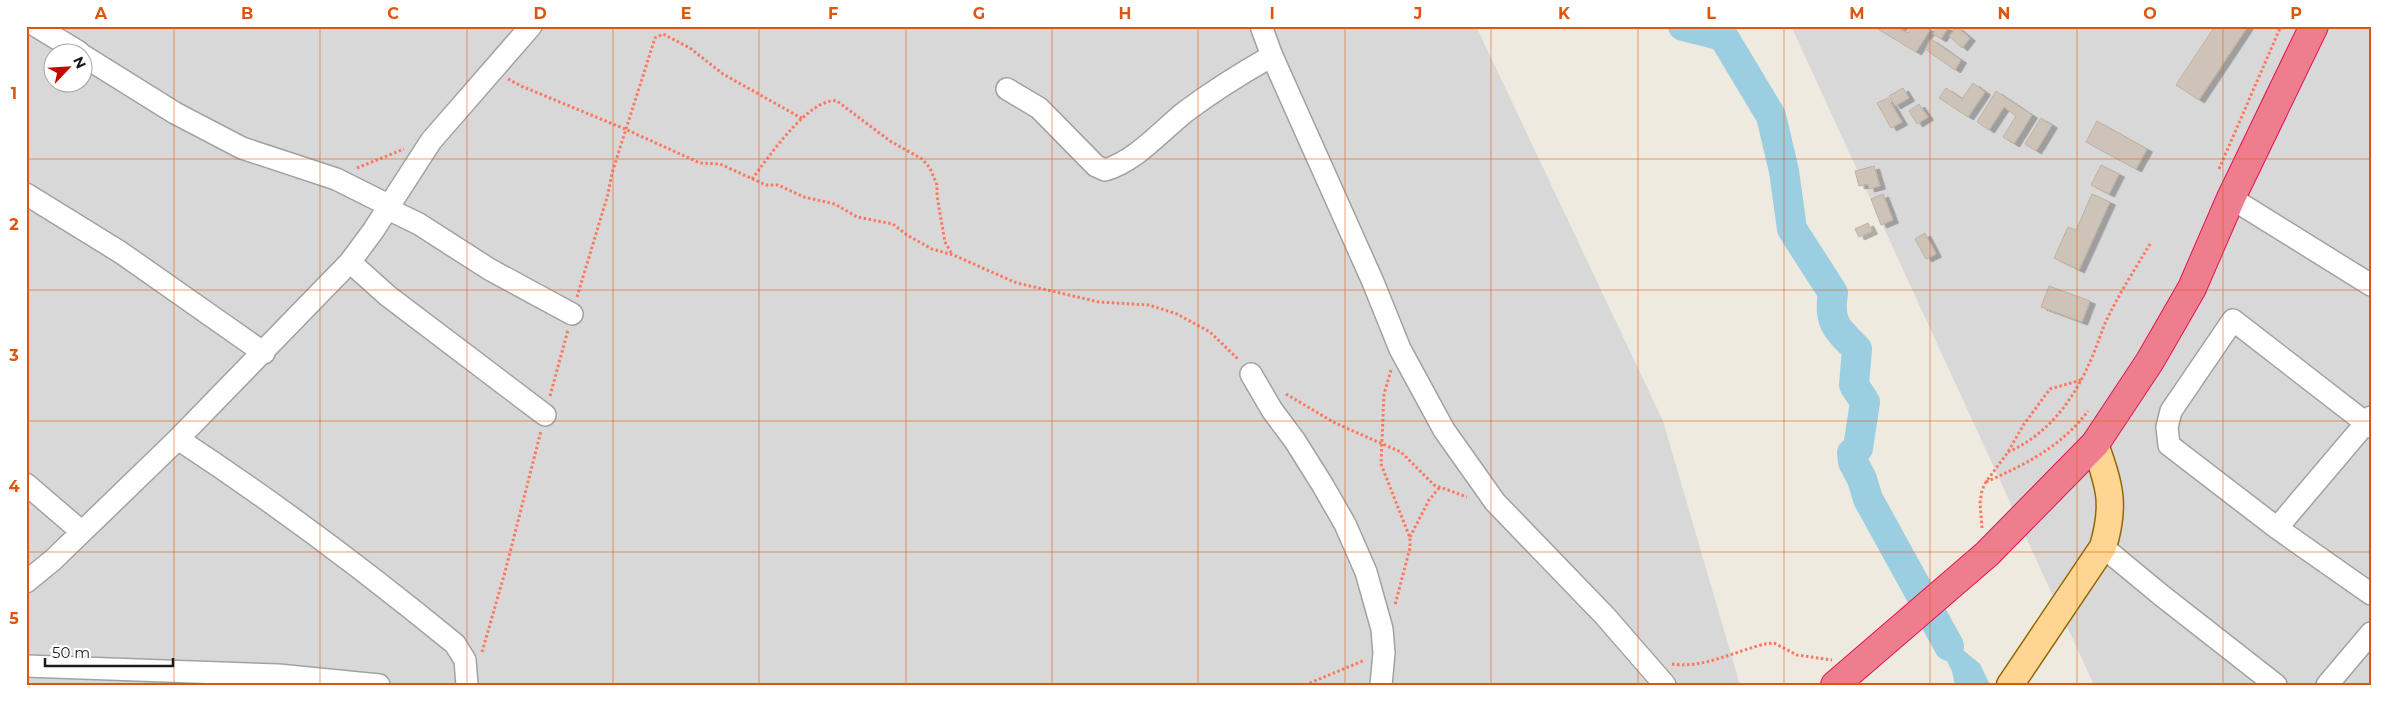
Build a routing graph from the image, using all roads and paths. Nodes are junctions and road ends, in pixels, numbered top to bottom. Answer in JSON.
{"nodes":[{"id":1,"x":36,"y":26,"type":"edge"},
{"id":2,"x":1261,"y":26,"type":"edge"},
{"id":3,"x":2281,"y":26,"type":"edge"},
{"id":4,"x":2314,"y":26,"type":"edge"},
{"id":5,"x":522,"y":28,"type":"edge"},
{"id":6,"x":62,"y":42,"type":"edge"},
{"id":7,"x":1272,"y":56,"type":"junction"},
{"id":8,"x":92,"y":61,"type":"edge"},
{"id":9,"x":496,"y":69,"type":"junction"},
{"id":10,"x":1007,"y":89,"type":"dead end"},
{"id":11,"x":803,"y":120,"type":"junction"},
{"id":12,"x":625,"y":129,"type":"junction"},
{"id":13,"x":431,"y":141,"type":"junction"},
{"id":14,"x":2217,"y":173,"type":"dead end"},
{"id":15,"x":336,"y":179,"type":"junction"},
{"id":16,"x":752,"y":179,"type":"junction"},
{"id":17,"x":26,"y":194,"type":"edge"},
{"id":18,"x":2231,"y":198,"type":"junction"},
{"id":19,"x":387,"y":207,"type":"junction"},
{"id":20,"x":2150,"y":244,"type":"dead end"},
{"id":21,"x":953,"y":255,"type":"junction"},
{"id":22,"x":350,"y":262,"type":"junction"},
{"id":23,"x":2371,"y":285,"type":"edge"},
{"id":24,"x":572,"y":314,"type":"dead end"},
{"id":25,"x":1400,"y":349,"type":"junction"},
{"id":26,"x":264,"y":353,"type":"junction"},
{"id":27,"x":1251,"y":374,"type":"joint"},
{"id":28,"x":2081,"y":380,"type":"junction"},
{"id":29,"x":1282,"y":392,"type":"dead end"},
{"id":30,"x":2092,"y":406,"type":"dead end"},
{"id":31,"x":545,"y":415,"type":"dead end"},
{"id":32,"x":2369,"y":422,"type":"edge"},
{"id":33,"x":178,"y":439,"type":"junction"},
{"id":34,"x":1382,"y":444,"type":"junction"},
{"id":35,"x":2094,"y":444,"type":"junction"},
{"id":36,"x":2008,"y":452,"type":"junction"},
{"id":37,"x":1986,"y":482,"type":"junction"},
{"id":38,"x":26,"y":484,"type":"edge"},
{"id":39,"x":1440,"y":487,"type":"junction"},
{"id":40,"x":1495,"y":502,"type":"junction"},
{"id":41,"x":2277,"y":528,"type":"junction"},
{"id":42,"x":82,"y":532,"type":"junction"},
{"id":43,"x":1410,"y":538,"type":"junction"},
{"id":44,"x":2103,"y":547,"type":"junction"},
{"id":45,"x":1981,"y":559,"type":"junction"},
{"id":46,"x":26,"y":582,"type":"edge"},
{"id":47,"x":2371,"y":594,"type":"edge"},
{"id":48,"x":1382,"y":629,"type":"junction"},
{"id":49,"x":2371,"y":633,"type":"edge"},
{"id":50,"x":1384,"y":653,"type":"junction"},
{"id":51,"x":1649,"y":663,"type":"junction"},
{"id":52,"x":1860,"y":664,"type":"junction"},
{"id":53,"x":26,"y":666,"type":"edge"},
{"id":54,"x":379,"y":685,"type":"edge"},
{"id":55,"x":467,"y":685,"type":"edge"},
{"id":56,"x":1305,"y":685,"type":"edge"},
{"id":57,"x":1381,"y":685,"type":"edge"},
{"id":58,"x":1665,"y":685,"type":"edge"},
{"id":59,"x":1835,"y":685,"type":"edge"},
{"id":60,"x":2010,"y":685,"type":"edge"},
{"id":61,"x":2276,"y":685,"type":"edge"},
{"id":62,"x":2327,"y":685,"type":"edge"}],
"edges":[{"from":1,"to":6,"type":"street"},
{"from":2,"to":7,"type":"street"},
{"from":3,"to":14,"type":"path"},
{"from":4,"to":18,"type":"highway"},
{"from":5,"to":9,"type":"street"},
{"from":7,"to":10,"type":"street"},
{"from":7,"to":25,"type":"street"},
{"from":8,"to":15,"type":"street"},
{"from":9,"to":12,"type":"path"},
{"from":9,"to":13,"type":"street"},
{"from":11,"to":12,"type":"path"},
{"from":11,"to":16,"type":"path"},
{"from":11,"to":21,"type":"path"},
{"from":12,"to":16,"type":"path"},
{"from":13,"to":15,"type":"path"},
{"from":13,"to":19,"type":"street"},
{"from":15,"to":19,"type":"street"},
{"from":16,"to":21,"type":"path"},
{"from":17,"to":26,"type":"street"},
{"from":18,"to":23,"type":"street"},
{"from":18,"to":35,"type":"highway"},
{"from":19,"to":22,"type":"street"},
{"from":19,"to":24,"type":"street"},
{"from":20,"to":28,"type":"path"},
{"from":21,"to":27,"type":"path"},
{"from":22,"to":26,"type":"street"},
{"from":22,"to":31,"type":"street"},
{"from":25,"to":34,"type":"path"},
{"from":25,"to":40,"type":"street"},
{"from":26,"to":33,"type":"street"},
{"from":27,"to":48,"type":"street"},
{"from":28,"to":36,"type":"path"},
{"from":28,"to":36,"type":"path"},
{"from":29,"to":34,"type":"path"},
{"from":30,"to":37,"type":"path"},
{"from":32,"to":41,"type":"street"},
{"from":32,"to":41,"type":"street"},
{"from":33,"to":42,"type":"street"},
{"from":33,"to":55,"type":"street"},
{"from":34,"to":39,"type":"path"},
{"from":34,"to":43,"type":"path"},
{"from":35,"to":44,"type":"main road"},
{"from":35,"to":45,"type":"highway"},
{"from":36,"to":37,"type":"path"},
{"from":37,"to":45,"type":"path"},
{"from":38,"to":42,"type":"street"},
{"from":39,"to":40,"type":"path"},
{"from":39,"to":43,"type":"path"},
{"from":40,"to":51,"type":"street"},
{"from":41,"to":47,"type":"street"},
{"from":42,"to":46,"type":"street"},
{"from":43,"to":48,"type":"path"},
{"from":44,"to":60,"type":"main road"},
{"from":44,"to":61,"type":"street"},
{"from":45,"to":52,"type":"highway"},
{"from":48,"to":50,"type":"street"},
{"from":49,"to":62,"type":"street"},
{"from":50,"to":56,"type":"path"},
{"from":50,"to":57,"type":"street"},
{"from":51,"to":52,"type":"path"},
{"from":51,"to":58,"type":"street"},
{"from":52,"to":59,"type":"highway"},
{"from":53,"to":54,"type":"street"}]}
